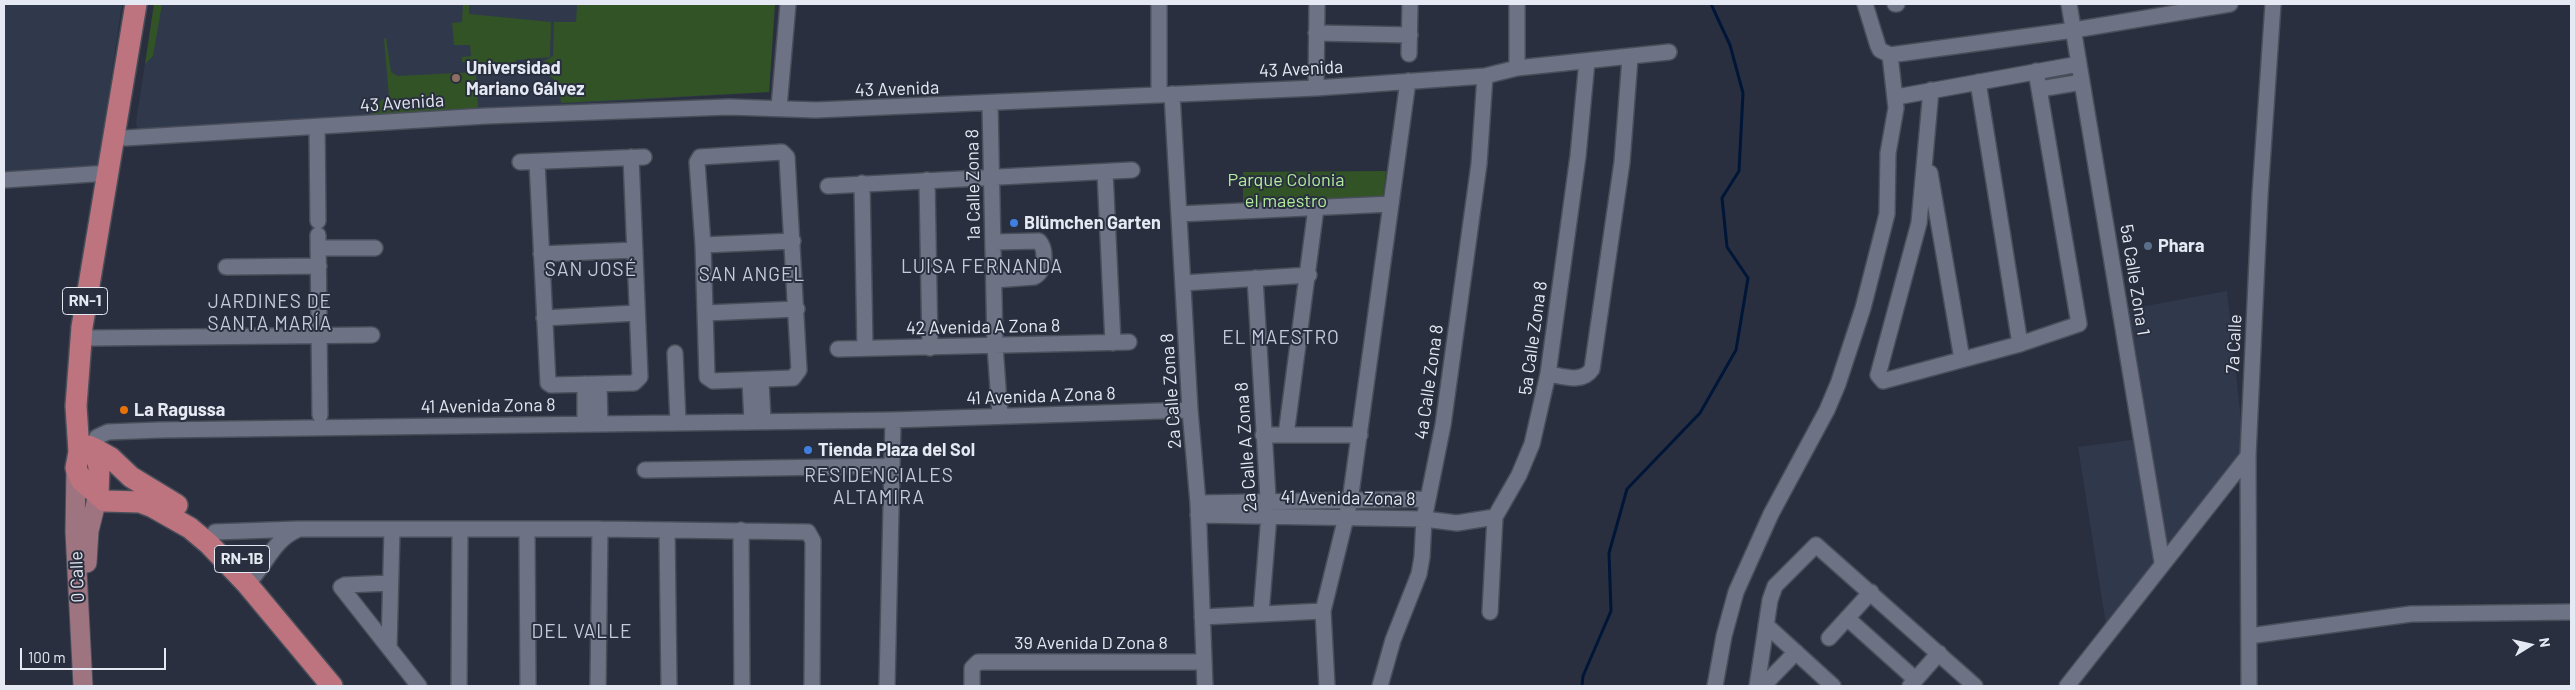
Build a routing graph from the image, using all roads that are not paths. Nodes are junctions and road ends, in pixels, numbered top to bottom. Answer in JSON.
{"nodes":[{"id":1,"x":136,"y":4,"type":"edge"},
{"id":2,"x":146,"y":4,"type":"edge"},
{"id":3,"x":788,"y":4,"type":"edge"},
{"id":4,"x":1159,"y":4,"type":"edge"},
{"id":5,"x":1317,"y":4,"type":"edge"},
{"id":6,"x":1326,"y":4,"type":"edge"},
{"id":7,"x":1410,"y":4,"type":"edge"},
{"id":8,"x":1517,"y":4,"type":"edge"},
{"id":9,"x":1865,"y":4,"type":"edge"},
{"id":10,"x":2069,"y":4,"type":"edge"},
{"id":11,"x":2230,"y":4,"type":"edge"},
{"id":12,"x":2273,"y":4,"type":"edge"},
{"id":13,"x":2074,"y":30,"type":"junction"},
{"id":14,"x":1321,"y":34,"type":"junction"},
{"id":15,"x":1410,"y":35,"type":"junction"},
{"id":16,"x":1668,"y":52,"type":"dead end"},
{"id":17,"x":1409,"y":54,"type":"dead end"},
{"id":18,"x":1890,"y":54,"type":"junction"},
{"id":19,"x":1630,"y":58,"type":"junction"},
{"id":20,"x":1586,"y":61,"type":"junction"},
{"id":21,"x":2079,"y":64,"type":"junction"},
{"id":22,"x":1516,"y":68,"type":"junction"},
{"id":23,"x":2053,"y":68,"type":"junction"},
{"id":24,"x":2036,"y":71,"type":"junction"},
{"id":25,"x":1485,"y":76,"type":"junction"},
{"id":26,"x":1408,"y":81,"type":"junction"},
{"id":27,"x":1978,"y":82,"type":"junction"},
{"id":28,"x":2082,"y":82,"type":"junction"},
{"id":29,"x":2055,"y":86,"type":"junction"},
{"id":30,"x":1321,"y":87,"type":"junction"},
{"id":31,"x":2040,"y":89,"type":"junction"},
{"id":32,"x":1931,"y":90,"type":"junction"},
{"id":33,"x":1166,"y":94,"type":"junction"},
{"id":34,"x":1902,"y":96,"type":"dead end"},
{"id":35,"x":990,"y":104,"type":"junction"},
{"id":36,"x":779,"y":108,"type":"junction"},
{"id":37,"x":317,"y":127,"type":"junction"},
{"id":38,"x":125,"y":138,"type":"junction"},
{"id":39,"x":1927,"y":157,"type":"junction"},
{"id":40,"x":520,"y":162,"type":"dead end"},
{"id":41,"x":538,"y":162,"type":"junction"},
{"id":42,"x":1132,"y":170,"type":"dead end"},
{"id":43,"x":1105,"y":172,"type":"junction"},
{"id":44,"x":108,"y":173,"type":"junction"},
{"id":45,"x":991,"y":178,"type":"junction"},
{"id":46,"x":4,"y":180,"type":"edge"},
{"id":47,"x":927,"y":180,"type":"junction"},
{"id":48,"x":862,"y":183,"type":"junction"},
{"id":49,"x":828,"y":186,"type":"dead end"},
{"id":50,"x":1392,"y":204,"type":"junction"},
{"id":51,"x":1316,"y":208,"type":"junction"},
{"id":52,"x":1179,"y":214,"type":"junction"},
{"id":53,"x":318,"y":234,"type":"junction"},
{"id":54,"x":793,"y":241,"type":"junction"},
{"id":55,"x":993,"y":242,"type":"junction"},
{"id":56,"x":703,"y":245,"type":"junction"},
{"id":57,"x":375,"y":248,"type":"dead end"},
{"id":58,"x":634,"y":250,"type":"junction"},
{"id":59,"x":541,"y":254,"type":"junction"},
{"id":60,"x":319,"y":266,"type":"junction"},
{"id":61,"x":226,"y":267,"type":"dead end"},
{"id":62,"x":1308,"y":275,"type":"junction"},
{"id":63,"x":1255,"y":278,"type":"junction"},
{"id":64,"x":994,"y":280,"type":"junction"},
{"id":65,"x":1182,"y":283,"type":"junction"},
{"id":66,"x":797,"y":309,"type":"junction"},
{"id":67,"x":637,"y":313,"type":"junction"},
{"id":68,"x":706,"y":313,"type":"junction"},
{"id":69,"x":544,"y":318,"type":"junction"},
{"id":70,"x":372,"y":334,"type":"dead end"},
{"id":71,"x":319,"y":335,"type":"junction"},
{"id":72,"x":92,"y":338,"type":"junction"},
{"id":73,"x":1129,"y":342,"type":"dead end"},
{"id":74,"x":1113,"y":343,"type":"junction"},
{"id":75,"x":2020,"y":344,"type":"junction"},
{"id":76,"x":995,"y":346,"type":"junction"},
{"id":77,"x":865,"y":348,"type":"junction"},
{"id":78,"x":930,"y":348,"type":"junction"},
{"id":79,"x":838,"y":349,"type":"dead end"},
{"id":80,"x":675,"y":353,"type":"dead end"},
{"id":81,"x":1962,"y":359,"type":"junction"},
{"id":82,"x":1548,"y":374,"type":"junction"},
{"id":83,"x":755,"y":381,"type":"junction"},
{"id":84,"x":592,"y":384,"type":"junction"},
{"id":85,"x":1190,"y":410,"type":"junction"},
{"id":86,"x":320,"y":415,"type":"dead end"},
{"id":87,"x":1000,"y":416,"type":"junction"},
{"id":88,"x":892,"y":420,"type":"junction"},
{"id":89,"x":758,"y":421,"type":"junction"},
{"id":90,"x":678,"y":422,"type":"junction"},
{"id":91,"x":593,"y":423,"type":"junction"},
{"id":92,"x":1263,"y":435,"type":"junction"},
{"id":93,"x":1286,"y":435,"type":"junction"},
{"id":94,"x":1360,"y":435,"type":"junction"},
{"id":95,"x":91,"y":453,"type":"junction"},
{"id":96,"x":2248,"y":456,"type":"junction"},
{"id":97,"x":892,"y":466,"type":"junction"},
{"id":98,"x":645,"y":470,"type":"dead end"},
{"id":99,"x":107,"y":499,"type":"junction"},
{"id":100,"x":1428,"y":499,"type":"junction"},
{"id":101,"x":1350,"y":501,"type":"junction"},
{"id":102,"x":1269,"y":508,"type":"junction"},
{"id":103,"x":1198,"y":509,"type":"junction"},
{"id":104,"x":1348,"y":517,"type":"junction"},
{"id":105,"x":1495,"y":517,"type":"junction"},
{"id":106,"x":1424,"y":519,"type":"junction"},
{"id":107,"x":298,"y":529,"type":"junction"},
{"id":108,"x":600,"y":529,"type":"junction"},
{"id":109,"x":392,"y":530,"type":"junction"},
{"id":110,"x":460,"y":530,"type":"junction"},
{"id":111,"x":527,"y":530,"type":"junction"},
{"id":112,"x":667,"y":530,"type":"junction"},
{"id":113,"x":741,"y":530,"type":"junction"},
{"id":114,"x":215,"y":532,"type":"junction"},
{"id":115,"x":2162,"y":562,"type":"junction"},
{"id":116,"x":252,"y":580,"type":"junction"},
{"id":117,"x":390,"y":583,"type":"junction"},
{"id":118,"x":1871,"y":592,"type":"junction"},
{"id":119,"x":1323,"y":611,"type":"junction"},
{"id":120,"x":1490,"y":612,"type":"dead end"},
{"id":121,"x":2571,"y":612,"type":"edge"},
{"id":122,"x":1261,"y":614,"type":"junction"},
{"id":123,"x":1202,"y":617,"type":"junction"},
{"id":124,"x":1847,"y":618,"type":"junction"},
{"id":125,"x":1766,"y":625,"type":"junction"},
{"id":126,"x":2250,"y":636,"type":"junction"},
{"id":127,"x":1829,"y":638,"type":"dead end"},
{"id":128,"x":389,"y":648,"type":"junction"},
{"id":129,"x":1796,"y":652,"type":"junction"},
{"id":130,"x":1939,"y":653,"type":"junction"},
{"id":131,"x":1204,"y":662,"type":"junction"},
{"id":132,"x":1912,"y":683,"type":"edge"},
{"id":133,"x":82,"y":686,"type":"edge"},
{"id":134,"x":92,"y":686,"type":"edge"},
{"id":135,"x":332,"y":686,"type":"edge"},
{"id":136,"x":348,"y":686,"type":"edge"},
{"id":137,"x":419,"y":686,"type":"edge"},
{"id":138,"x":459,"y":686,"type":"edge"},
{"id":139,"x":528,"y":686,"type":"edge"},
{"id":140,"x":598,"y":686,"type":"edge"},
{"id":141,"x":668,"y":686,"type":"edge"},
{"id":142,"x":742,"y":686,"type":"edge"},
{"id":143,"x":812,"y":686,"type":"edge"},
{"id":144,"x":887,"y":686,"type":"edge"},
{"id":145,"x":972,"y":686,"type":"edge"},
{"id":146,"x":1205,"y":686,"type":"edge"},
{"id":147,"x":1327,"y":686,"type":"edge"},
{"id":148,"x":1380,"y":686,"type":"edge"},
{"id":149,"x":1715,"y":686,"type":"edge"},
{"id":150,"x":1757,"y":686,"type":"edge"},
{"id":151,"x":1763,"y":686,"type":"edge"},
{"id":152,"x":1833,"y":686,"type":"edge"},
{"id":153,"x":1975,"y":686,"type":"edge"},
{"id":154,"x":2067,"y":686,"type":"edge"},
{"id":155,"x":2249,"y":686,"type":"edge"}],
"edges":[{"from":1,"to":44,"type":"highway","number":"RN-1"},
{"from":2,"to":38,"type":"highway","number":"RN-1"},
{"from":3,"to":36,"type":"street"},
{"from":4,"to":33,"type":"street","name":"2a Calle Zona 8"},
{"from":5,"to":14,"type":"street"},
{"from":6,"to":14,"type":"street"},
{"from":7,"to":15,"type":"street"},
{"from":8,"to":22,"type":"street"},
{"from":9,"to":18,"type":"street"},
{"from":10,"to":13,"type":"street","name":"5a Calle Zona 1"},
{"from":11,"to":13,"type":"street"},
{"from":12,"to":96,"type":"street","name":"7a Calle"},
{"from":13,"to":18,"type":"street"},
{"from":13,"to":21,"type":"street","name":"5a Calle Zona 1"},
{"from":14,"to":15,"type":"street"},
{"from":14,"to":30,"type":"street"},
{"from":15,"to":17,"type":"street"},
{"from":16,"to":19,"type":"street","name":"43 Avenida"},
{"from":18,"to":149,"type":"street"},
{"from":19,"to":20,"type":"street","name":"43 Avenida"},
{"from":19,"to":82,"type":"street"},
{"from":20,"to":22,"type":"street","name":"43 Avenida"},
{"from":20,"to":82,"type":"street","name":"5a Calle Zona 8"},
{"from":21,"to":23,"type":"street"},
{"from":21,"to":28,"type":"street","name":"5a Calle Zona 1"},
{"from":22,"to":25,"type":"street","name":"43 Avenida"},
{"from":23,"to":24,"type":"street"},
{"from":23,"to":29,"type":"street"},
{"from":24,"to":27,"type":"street"},
{"from":24,"to":31,"type":"street"},
{"from":25,"to":26,"type":"street","name":"43 Avenida"},
{"from":25,"to":100,"type":"street","name":"4a Calle Zona 8"},
{"from":26,"to":30,"type":"street","name":"43 Avenida"},
{"from":26,"to":50,"type":"street"},
{"from":27,"to":32,"type":"street"},
{"from":27,"to":75,"type":"street"},
{"from":28,"to":29,"type":"street"},
{"from":28,"to":115,"type":"street","name":"5a Calle Zona 1"},
{"from":29,"to":31,"type":"street"},
{"from":30,"to":33,"type":"street","name":"43 Avenida"},
{"from":31,"to":75,"type":"street"},
{"from":32,"to":34,"type":"street"},
{"from":32,"to":39,"type":"street"},
{"from":33,"to":35,"type":"street","name":"43 Avenida"},
{"from":33,"to":52,"type":"street","name":"2a Calle Zona 8"},
{"from":35,"to":36,"type":"street","name":"43 Avenida"},
{"from":35,"to":45,"type":"street","name":"1a Calle Zona 8"},
{"from":36,"to":37,"type":"street","name":"43 Avenida"},
{"from":37,"to":38,"type":"street","name":"43 Avenida"},
{"from":37,"to":53,"type":"street"},
{"from":38,"to":72,"type":"highway","number":"RN-1"},
{"from":39,"to":81,"type":"street"},
{"from":39,"to":81,"type":"street"},
{"from":40,"to":41,"type":"street"},
{"from":41,"to":58,"type":"street"},
{"from":41,"to":59,"type":"street"},
{"from":42,"to":43,"type":"street"},
{"from":43,"to":45,"type":"street"},
{"from":43,"to":74,"type":"street"},
{"from":44,"to":46,"type":"street"},
{"from":44,"to":95,"type":"highway","number":"RN-1"},
{"from":45,"to":47,"type":"street"},
{"from":45,"to":55,"type":"street","name":"1a Calle Zona 8"},
{"from":47,"to":48,"type":"street"},
{"from":47,"to":78,"type":"street"},
{"from":48,"to":49,"type":"street"},
{"from":48,"to":77,"type":"street"},
{"from":50,"to":51,"type":"street"},
{"from":50,"to":94,"type":"street"},
{"from":51,"to":52,"type":"street"},
{"from":51,"to":62,"type":"street"},
{"from":52,"to":65,"type":"street","name":"2a Calle Zona 8"},
{"from":53,"to":57,"type":"street"},
{"from":53,"to":60,"type":"street"},
{"from":54,"to":56,"type":"street"},
{"from":54,"to":56,"type":"street"},
{"from":54,"to":66,"type":"street"},
{"from":55,"to":64,"type":"street","name":"1a Calle Zona 8"},
{"from":55,"to":64,"type":"street"},
{"from":56,"to":68,"type":"street"},
{"from":58,"to":59,"type":"street"},
{"from":58,"to":67,"type":"street"},
{"from":59,"to":69,"type":"street"},
{"from":60,"to":61,"type":"street"},
{"from":60,"to":71,"type":"street"},
{"from":62,"to":63,"type":"street"},
{"from":62,"to":93,"type":"street"},
{"from":63,"to":65,"type":"street"},
{"from":63,"to":92,"type":"street","name":"2a Calle A Zona 8"},
{"from":64,"to":76,"type":"street","name":"1a Calle Zona 8"},
{"from":65,"to":85,"type":"street","name":"2a Calle Zona 8"},
{"from":66,"to":68,"type":"street"},
{"from":66,"to":83,"type":"street"},
{"from":67,"to":69,"type":"street"},
{"from":67,"to":84,"type":"street"},
{"from":68,"to":83,"type":"street"},
{"from":69,"to":84,"type":"street"},
{"from":70,"to":71,"type":"street"},
{"from":71,"to":72,"type":"street"},
{"from":71,"to":86,"type":"street"},
{"from":72,"to":95,"type":"highway","number":"RN-1"},
{"from":73,"to":74,"type":"street","name":"42 Avenida A Zona 8"},
{"from":74,"to":76,"type":"street","name":"42 Avenida A Zona 8"},
{"from":75,"to":81,"type":"street"},
{"from":76,"to":78,"type":"street","name":"42 Avenida A Zona 8"},
{"from":76,"to":87,"type":"street","name":"1a Calle Zona 8"},
{"from":77,"to":78,"type":"street","name":"42 Avenida A Zona 8"},
{"from":77,"to":79,"type":"street","name":"42 Avenida A Zona 8"},
{"from":80,"to":90,"type":"street"},
{"from":82,"to":105,"type":"street","name":"5a Calle Zona 8"},
{"from":83,"to":89,"type":"street"},
{"from":84,"to":91,"type":"street"},
{"from":85,"to":87,"type":"street","name":"41 Avenida A Zona 8"},
{"from":85,"to":103,"type":"street","name":"2a Calle Zona 8"},
{"from":87,"to":88,"type":"street","name":"41 Avenida A Zona 8"},
{"from":88,"to":89,"type":"street","name":"41 Avenida Zona 8"},
{"from":88,"to":97,"type":"street"},
{"from":89,"to":90,"type":"street","name":"41 Avenida Zona 8"},
{"from":90,"to":91,"type":"street","name":"41 Avenida Zona 8"},
{"from":91,"to":95,"type":"street","name":"41 Avenida Zona 8"},
{"from":92,"to":93,"type":"street"},
{"from":92,"to":102,"type":"street","name":"2a Calle A Zona 8"},
{"from":93,"to":94,"type":"street"},
{"from":94,"to":101,"type":"street"},
{"from":95,"to":99,"type":"highway"},
{"from":95,"to":114,"type":"highway","number":"RN-1B"},
{"from":95,"to":133,"type":"main road","name":"0 Calle","number":"RN-1"},
{"from":96,"to":115,"type":"street"},
{"from":96,"to":126,"type":"street","name":"7a Calle"},
{"from":97,"to":98,"type":"street"},
{"from":97,"to":144,"type":"street"},
{"from":99,"to":116,"type":"highway","number":"RN-1B"},
{"from":99,"to":134,"type":"main road","name":"0 Calle"},
{"from":100,"to":101,"type":"street","name":"41 Avenida Zona 8"},
{"from":100,"to":106,"type":"street","name":"4a Calle Zona 8"},
{"from":101,"to":102,"type":"street","name":"41 Avenida Zona 8"},
{"from":101,"to":104,"type":"street"},
{"from":102,"to":103,"type":"street","name":"41 Avenida Zona 8"},
{"from":102,"to":104,"type":"street","name":"41 Avenida Zona 8"},
{"from":102,"to":122,"type":"street","name":"2a Calle A Zona 8"},
{"from":103,"to":123,"type":"street","name":"2a Calle Zona 8"},
{"from":104,"to":106,"type":"street","name":"41 Avenida Zona 8"},
{"from":104,"to":119,"type":"street"},
{"from":105,"to":106,"type":"street","name":"41 Avenida Zona 8"},
{"from":105,"to":120,"type":"street","name":"5a Calle Zona 8"},
{"from":106,"to":148,"type":"street","name":"4a Calle Zona 8"},
{"from":107,"to":109,"type":"street"},
{"from":107,"to":114,"type":"street"},
{"from":107,"to":116,"type":"street"},
{"from":108,"to":111,"type":"street"},
{"from":108,"to":112,"type":"street"},
{"from":108,"to":140,"type":"street"},
{"from":109,"to":110,"type":"street"},
{"from":109,"to":117,"type":"street"},
{"from":110,"to":111,"type":"street"},
{"from":110,"to":138,"type":"street"},
{"from":111,"to":139,"type":"street"},
{"from":112,"to":113,"type":"street"},
{"from":112,"to":141,"type":"street"},
{"from":113,"to":142,"type":"street"},
{"from":113,"to":143,"type":"street"},
{"from":114,"to":116,"type":"highway","number":"RN-1B"},
{"from":115,"to":154,"type":"street"},
{"from":116,"to":135,"type":"highway","number":"RN-1B"},
{"from":116,"to":136,"type":"highway","number":"RN-1B"},
{"from":117,"to":128,"type":"street"},
{"from":117,"to":128,"type":"street"},
{"from":118,"to":124,"type":"street"},
{"from":118,"to":125,"type":"street"},
{"from":118,"to":130,"type":"street"},
{"from":119,"to":122,"type":"street"},
{"from":119,"to":147,"type":"street"},
{"from":121,"to":126,"type":"street"},
{"from":122,"to":123,"type":"street"},
{"from":123,"to":131,"type":"street","name":"2a Calle Zona 8"},
{"from":124,"to":127,"type":"street"},
{"from":124,"to":132,"type":"street"},
{"from":125,"to":129,"type":"street"},
{"from":125,"to":150,"type":"street"},
{"from":126,"to":155,"type":"street","name":"7a Calle"},
{"from":128,"to":137,"type":"street"},
{"from":129,"to":151,"type":"street"},
{"from":129,"to":152,"type":"street"},
{"from":130,"to":132,"type":"street"},
{"from":130,"to":153,"type":"street"},
{"from":131,"to":145,"type":"street","name":"39 Avenida D Zona 8"},
{"from":131,"to":146,"type":"street","name":"2a Calle Zona 8"}]}
